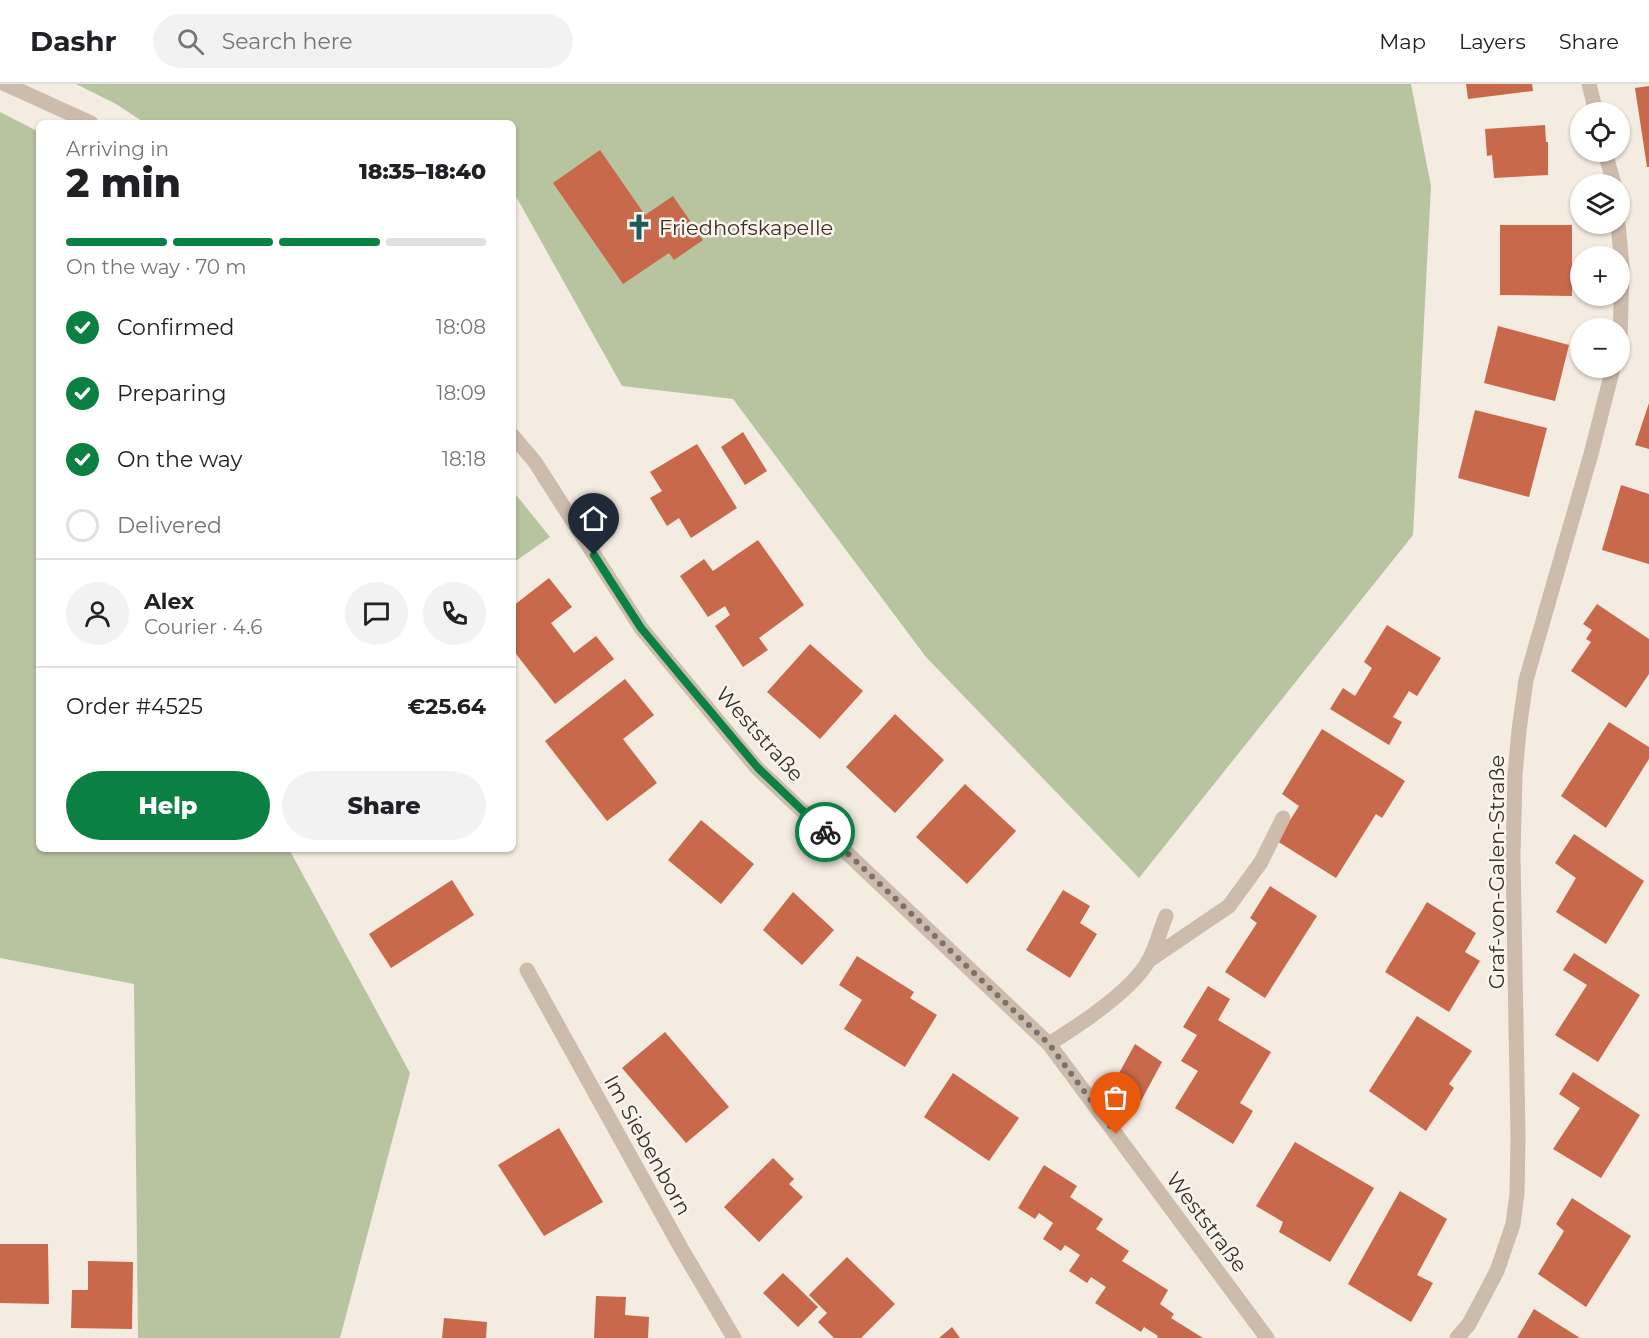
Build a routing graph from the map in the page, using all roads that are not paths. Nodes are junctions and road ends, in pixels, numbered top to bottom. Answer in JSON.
{"nodes":[{"id":1,"x":5,"y":84,"type":"edge"},
{"id":2,"x":1589,"y":84,"type":"edge"},
{"id":3,"x":1594,"y":102,"type":"edge"},
{"id":4,"x":85,"y":120,"type":"edge"},
{"id":5,"x":1619,"y":234,"type":"edge"},
{"id":6,"x":1621,"y":318,"type":"edge"},
{"id":7,"x":1610,"y":378,"type":"edge"},
{"id":8,"x":516,"y":440,"type":"edge"},
{"id":9,"x":1283,"y":818,"type":"dead end"},
{"id":10,"x":1166,"y":916,"type":"dead end"},
{"id":11,"x":1148,"y":961,"type":"junction"},
{"id":12,"x":527,"y":970,"type":"dead end"},
{"id":13,"x":1049,"y":1044,"type":"junction"},
{"id":14,"x":734,"y":1338,"type":"edge"},
{"id":15,"x":1267,"y":1338,"type":"edge"},
{"id":16,"x":1457,"y":1338,"type":"edge"}],
"edges":[{"from":1,"to":4,"type":"street"},
{"from":2,"to":3,"type":"street"},
{"from":5,"to":6,"type":"street"},
{"from":7,"to":16,"type":"street","name":"Graf-von-Galen-Straße"},
{"from":8,"to":13,"type":"street","name":"Weststraße"},
{"from":9,"to":11,"type":"street"},
{"from":10,"to":11,"type":"street"},
{"from":11,"to":13,"type":"street"},
{"from":12,"to":14,"type":"street","name":"Im Siebenborn"},
{"from":13,"to":15,"type":"street","name":"Weststraße"}]}
